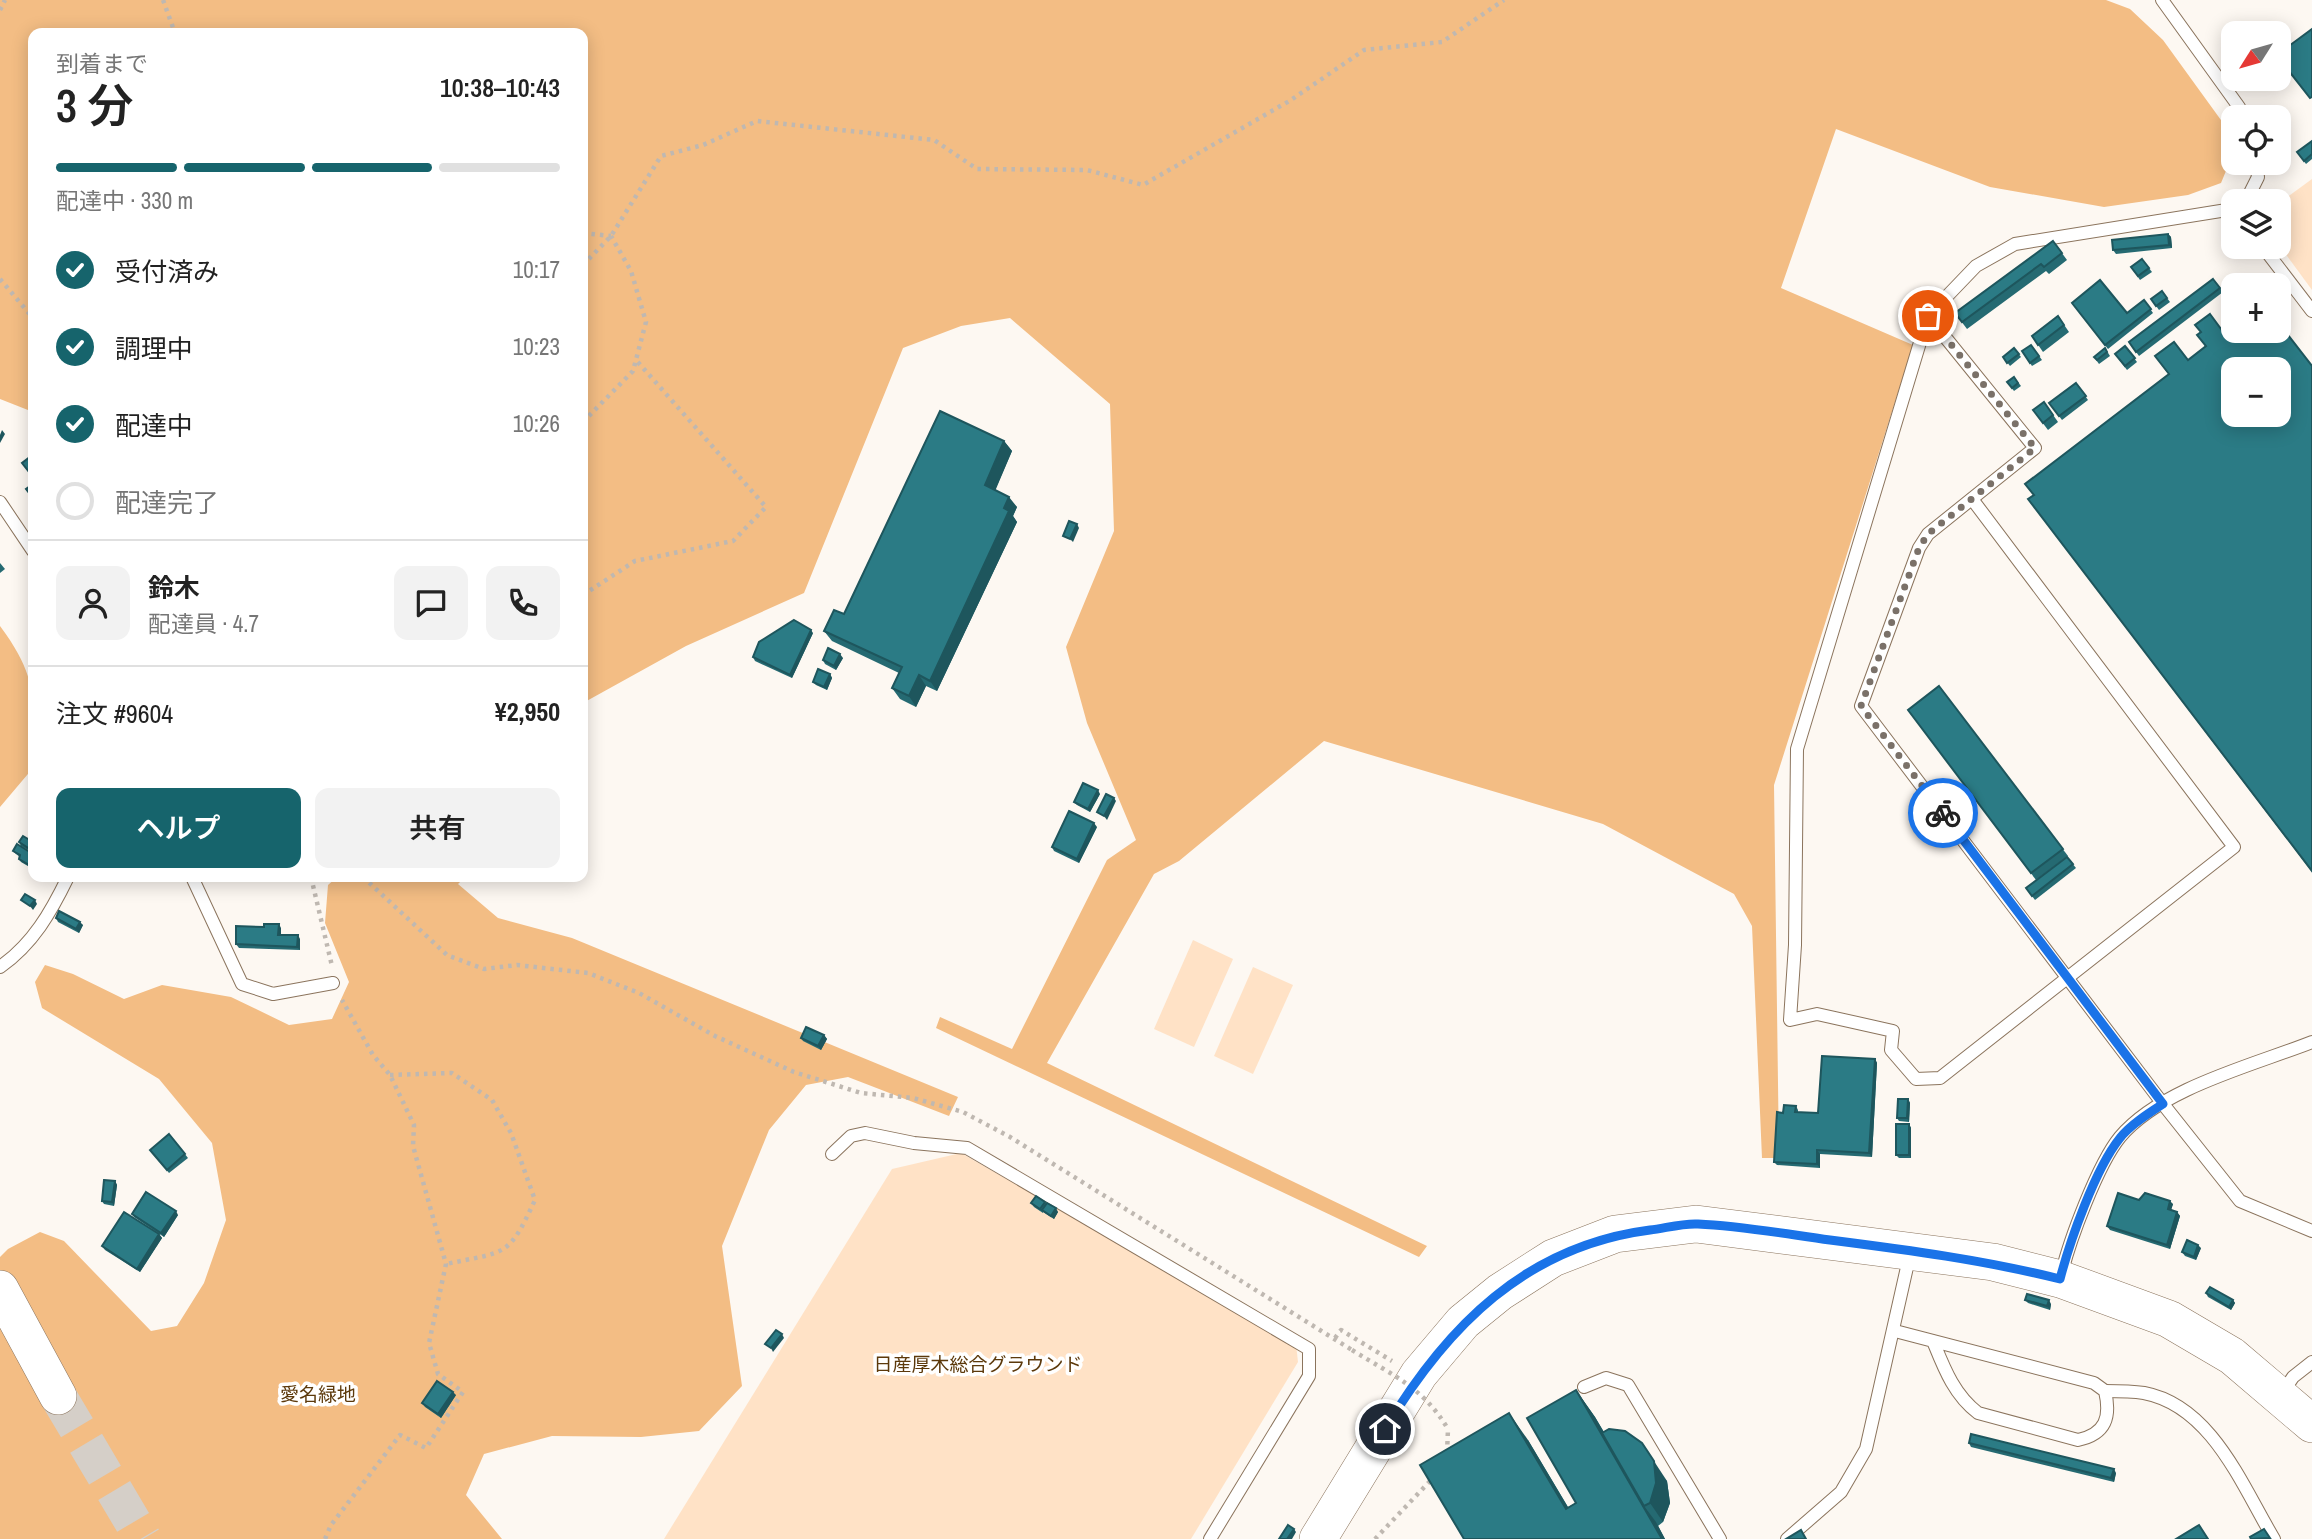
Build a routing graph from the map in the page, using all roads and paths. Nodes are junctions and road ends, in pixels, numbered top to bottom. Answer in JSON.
{"nodes":[{"id":1,"x":5,"y":0,"type":"edge"},
{"id":2,"x":163,"y":0,"type":"edge"},
{"id":3,"x":1504,"y":0,"type":"edge"},
{"id":4,"x":2162,"y":0,"type":"edge"},
{"id":5,"x":0,"y":10,"type":"edge"},
{"id":6,"x":173,"y":28,"type":"edge"},
{"id":7,"x":2238,"y":105,"type":"edge"},
{"id":8,"x":2221,"y":211,"type":"edge"},
{"id":9,"x":588,"y":234,"type":"edge"},
{"id":10,"x":611,"y":236,"type":"junction"},
{"id":11,"x":2272,"y":259,"type":"edge"},
{"id":12,"x":588,"y":260,"type":"edge"},
{"id":13,"x":0,"y":279,"type":"edge"},
{"id":14,"x":2312,"y":311,"type":"edge"},
{"id":15,"x":28,"y":312,"type":"edge"},
{"id":16,"x":1928,"y":316,"type":"junction"},
{"id":17,"x":636,"y":360,"type":"junction"},
{"id":18,"x":588,"y":417,"type":"edge"},
{"id":19,"x":1972,"y":499,"type":"junction"},
{"id":20,"x":0,"y":502,"type":"edge"},
{"id":21,"x":28,"y":544,"type":"edge"},
{"id":22,"x":588,"y":592,"type":"edge"},
{"id":23,"x":66,"y":882,"type":"edge"},
{"id":24,"x":194,"y":882,"type":"edge"},
{"id":25,"x":312,"y":882,"type":"edge"},
{"id":26,"x":368,"y":882,"type":"edge"},
{"id":27,"x":0,"y":967,"type":"edge"},
{"id":28,"x":2068,"y":977,"type":"junction"},
{"id":29,"x":333,"y":983,"type":"junction"},
{"id":30,"x":2312,"y":1042,"type":"edge"},
{"id":31,"x":390,"y":1075,"type":"junction"},
{"id":32,"x":817,"y":1079,"type":"dead end"},
{"id":33,"x":2163,"y":1104,"type":"junction"},
{"id":34,"x":832,"y":1154,"type":"dead end"},
{"id":35,"x":2312,"y":1231,"type":"edge"},
{"id":36,"x":1910,"y":1250,"type":"junction"},
{"id":37,"x":446,"y":1264,"type":"junction"},
{"id":38,"x":2060,"y":1279,"type":"junction"},
{"id":39,"x":0,"y":1289,"type":"edge"},
{"id":40,"x":1895,"y":1331,"type":"junction"},
{"id":41,"x":1335,"y":1338,"type":"dead end"},
{"id":42,"x":1933,"y":1341,"type":"junction"},
{"id":43,"x":1352,"y":1350,"type":"dead end"},
{"id":44,"x":2312,"y":1362,"type":"edge"},
{"id":45,"x":1400,"y":1366,"type":"dead end"},
{"id":46,"x":1584,"y":1387,"type":"dead end"},
{"id":47,"x":2105,"y":1391,"type":"junction"},
{"id":48,"x":2281,"y":1395,"type":"junction"},
{"id":49,"x":58,"y":1396,"type":"tunnel mouth"},
{"id":50,"x":2312,"y":1424,"type":"edge"},
{"id":51,"x":1442,"y":1464,"type":"edge"},
{"id":52,"x":1437,"y":1473,"type":"edge"},
{"id":53,"x":325,"y":1539,"type":"edge"},
{"id":54,"x":1210,"y":1539,"type":"edge"},
{"id":55,"x":1318,"y":1539,"type":"edge"},
{"id":56,"x":1375,"y":1539,"type":"edge"},
{"id":57,"x":1720,"y":1539,"type":"edge"},
{"id":58,"x":1787,"y":1539,"type":"edge"},
{"id":59,"x":2274,"y":1539,"type":"edge"}],
"edges":[{"from":1,"to":5,"type":"path"},
{"from":2,"to":6,"type":"path"},
{"from":3,"to":10,"type":"path"},
{"from":4,"to":7,"type":"lane"},
{"from":8,"to":16,"type":"lane"},
{"from":9,"to":10,"type":"path"},
{"from":10,"to":12,"type":"path"},
{"from":10,"to":17,"type":"path"},
{"from":11,"to":14,"type":"lane"},
{"from":13,"to":15,"type":"path"},
{"from":16,"to":19,"type":"lane"},
{"from":16,"to":28,"type":"lane"},
{"from":17,"to":18,"type":"path"},
{"from":17,"to":22,"type":"path"},
{"from":19,"to":28,"type":"lane"},
{"from":19,"to":28,"type":"lane"},
{"from":20,"to":21,"type":"lane"},
{"from":23,"to":27,"type":"lane"},
{"from":24,"to":29,"type":"lane"},
{"from":25,"to":29,"type":"path"},
{"from":26,"to":32,"type":"path"},
{"from":28,"to":33,"type":"lane"},
{"from":29,"to":31,"type":"path"},
{"from":30,"to":33,"type":"lane"},
{"from":31,"to":37,"type":"path"},
{"from":31,"to":37,"type":"path"},
{"from":33,"to":35,"type":"lane"},
{"from":33,"to":38,"type":"lane"},
{"from":34,"to":54,"type":"lane"},
{"from":36,"to":38,"type":"street"},
{"from":36,"to":40,"type":"lane"},
{"from":36,"to":55,"type":"street"},
{"from":37,"to":53,"type":"path"},
{"from":38,"to":48,"type":"street"},
{"from":39,"to":49,"type":"street"},
{"from":40,"to":42,"type":"lane"},
{"from":40,"to":58,"type":"lane"},
{"from":41,"to":45,"type":"path"},
{"from":42,"to":47,"type":"lane"},
{"from":42,"to":47,"type":"lane"},
{"from":43,"to":51,"type":"path","bridge":true},
{"from":44,"to":48,"type":"lane"},
{"from":46,"to":57,"type":"lane"},
{"from":47,"to":59,"type":"lane"},
{"from":48,"to":50,"type":"street"},
{"from":52,"to":56,"type":"path"}]}
